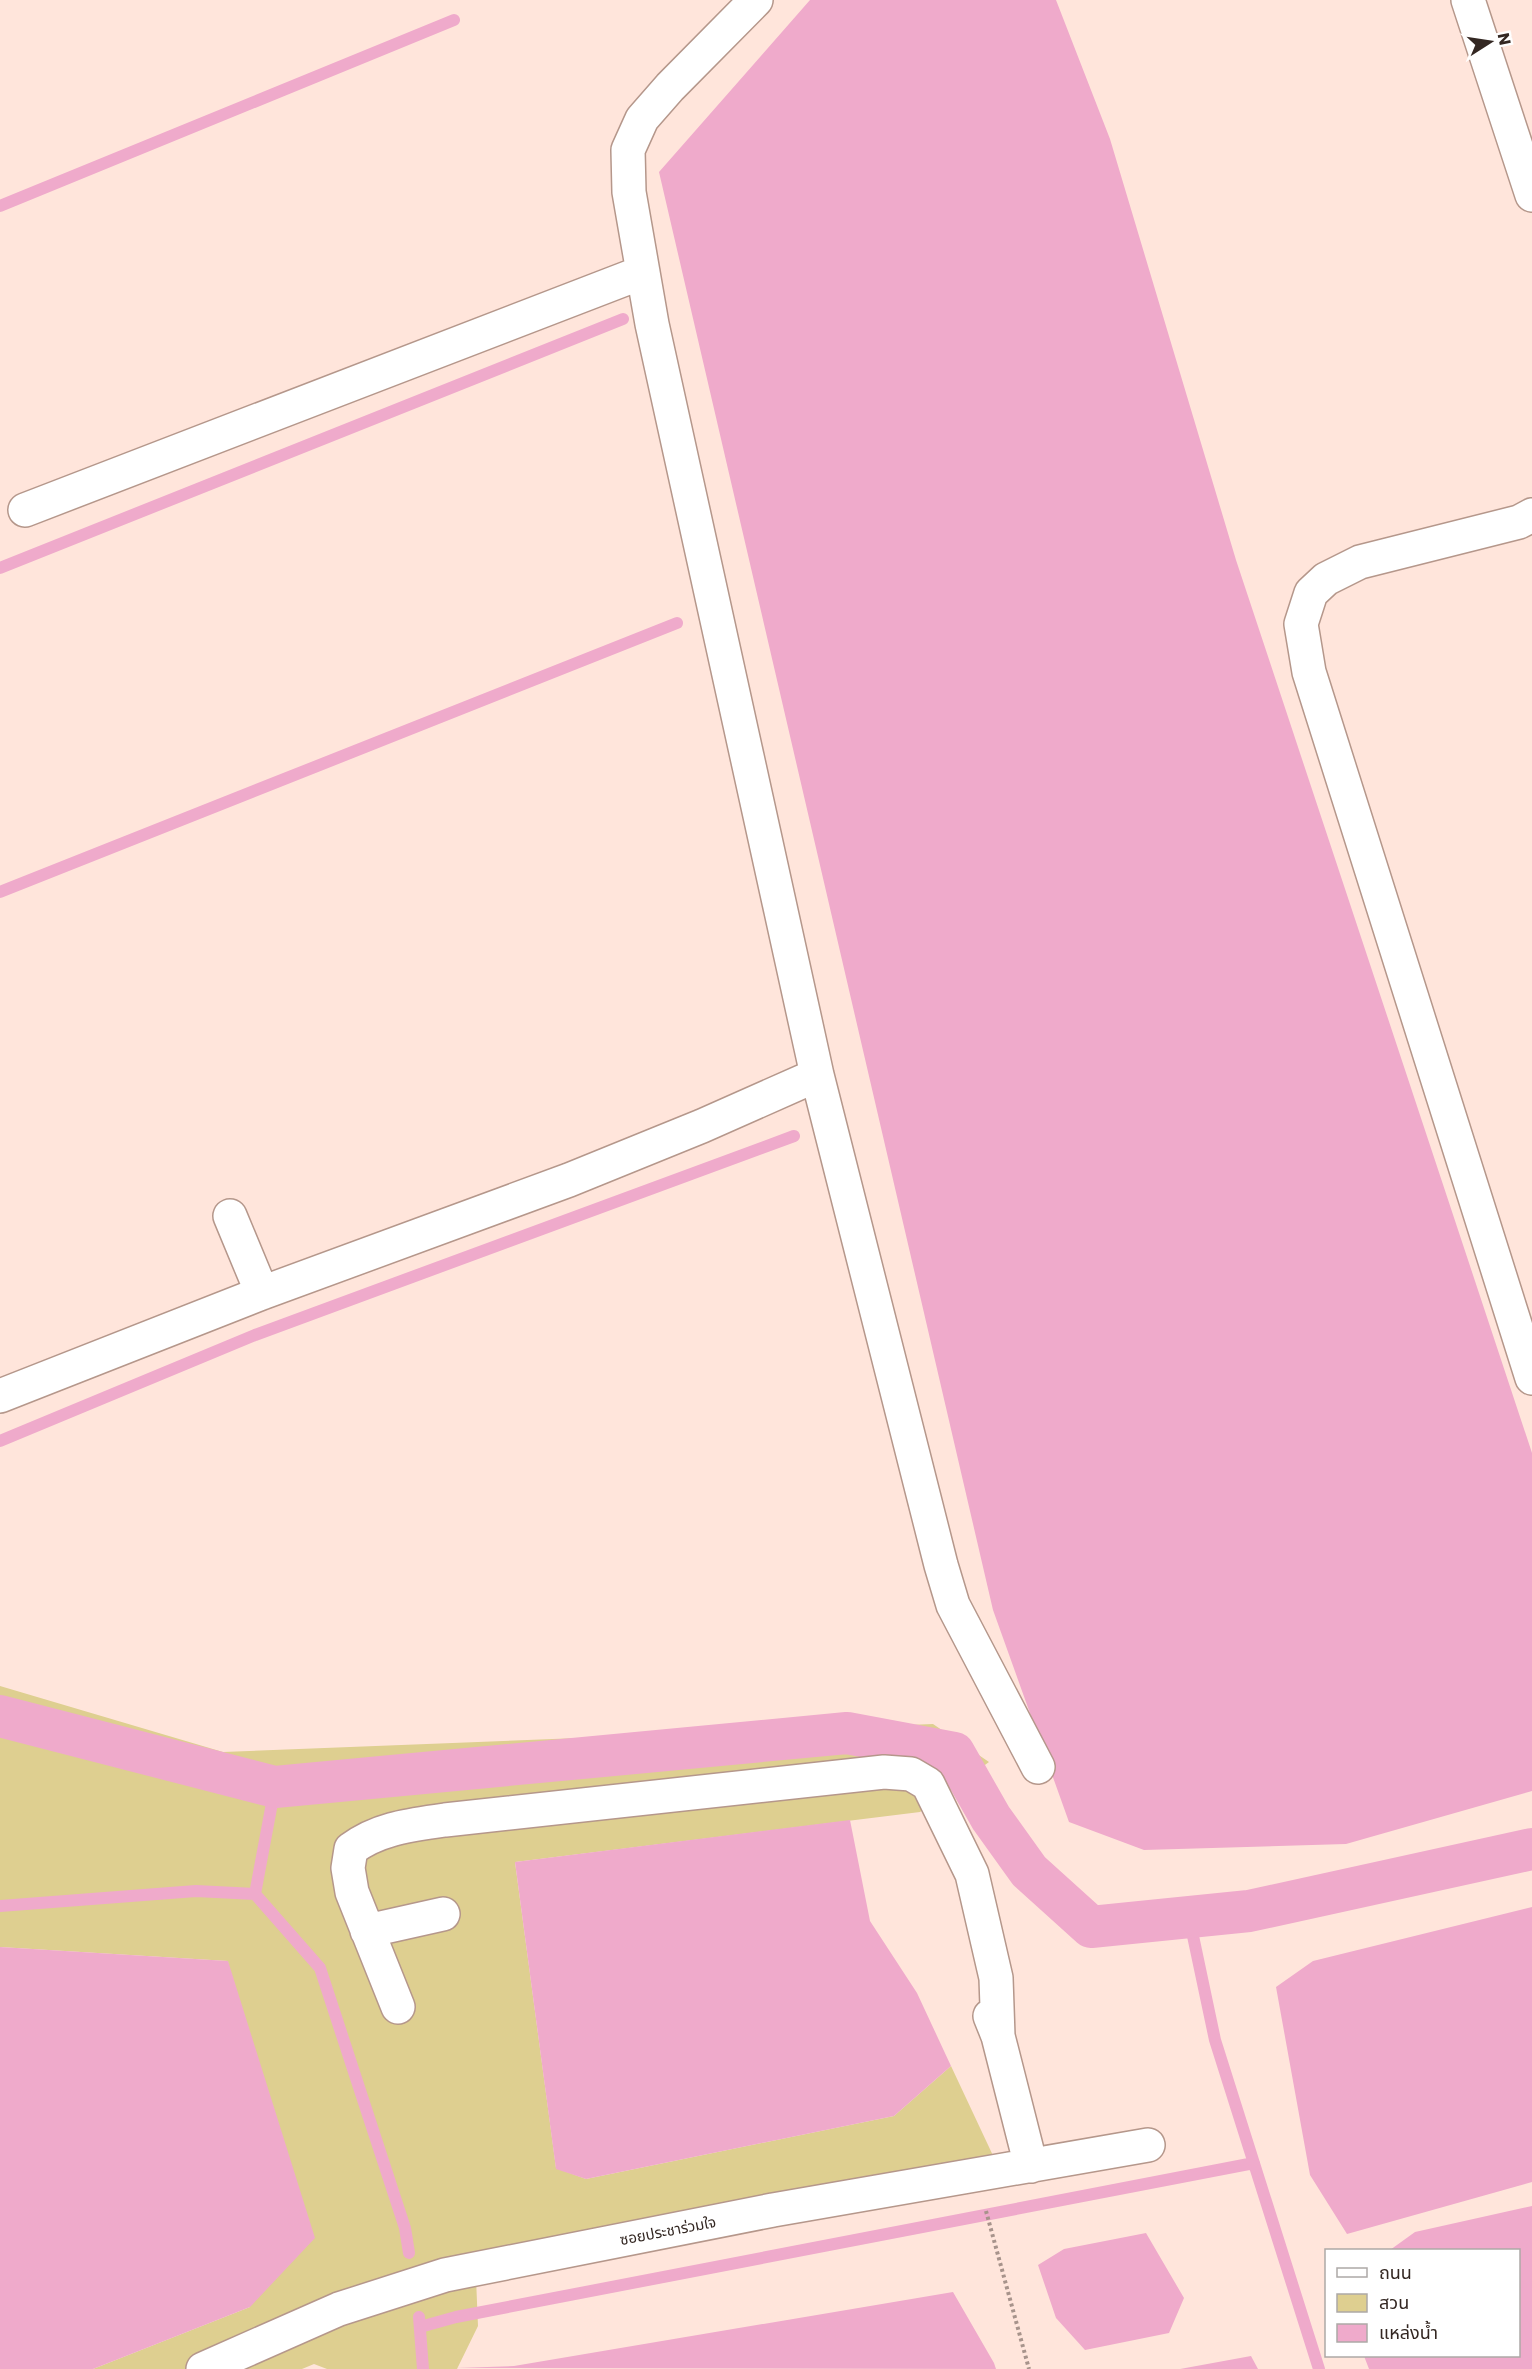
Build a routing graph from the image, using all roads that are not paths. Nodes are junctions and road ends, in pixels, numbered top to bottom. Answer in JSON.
{"nodes":[{"id":1,"x":756,"y":0,"type":"edge"},
{"id":2,"x":1468,"y":0,"type":"edge"},
{"id":3,"x":1532,"y":195,"type":"edge"},
{"id":4,"x":643,"y":272,"type":"junction"},
{"id":5,"x":25,"y":510,"type":"dead end"},
{"id":6,"x":1532,"y":515,"type":"edge"},
{"id":7,"x":818,"y":1075,"type":"junction"},
{"id":8,"x":230,"y":1216,"type":"dead end"},
{"id":9,"x":262,"y":1293,"type":"junction"},
{"id":10,"x":1532,"y":1378,"type":"edge"},
{"id":11,"x":0,"y":1396,"type":"edge"},
{"id":12,"x":1038,"y":1767,"type":"dead end"},
{"id":13,"x":443,"y":1914,"type":"dead end"},
{"id":14,"x":368,"y":1931,"type":"junction"},
{"id":15,"x":398,"y":2007,"type":"dead end"},
{"id":16,"x":1148,"y":2145,"type":"dead end"},
{"id":17,"x":1031,"y":2166,"type":"junction"},
{"id":18,"x":203,"y":2369,"type":"edge"}],
"edges":[{"from":1,"to":4,"type":"street"},
{"from":2,"to":3,"type":"street"},
{"from":4,"to":5,"type":"street"},
{"from":4,"to":7,"type":"street"},
{"from":6,"to":10,"type":"street"},
{"from":7,"to":9,"type":"street"},
{"from":7,"to":12,"type":"street"},
{"from":8,"to":9,"type":"street"},
{"from":9,"to":11,"type":"street"},
{"from":13,"to":14,"type":"street"},
{"from":14,"to":15,"type":"street"},
{"from":14,"to":17,"type":"street"},
{"from":16,"to":17,"type":"street","name":"ซอยประชาร่วมใจ"},
{"from":17,"to":18,"type":"street","name":"ซอยประชาร่วมใจ"}]}
